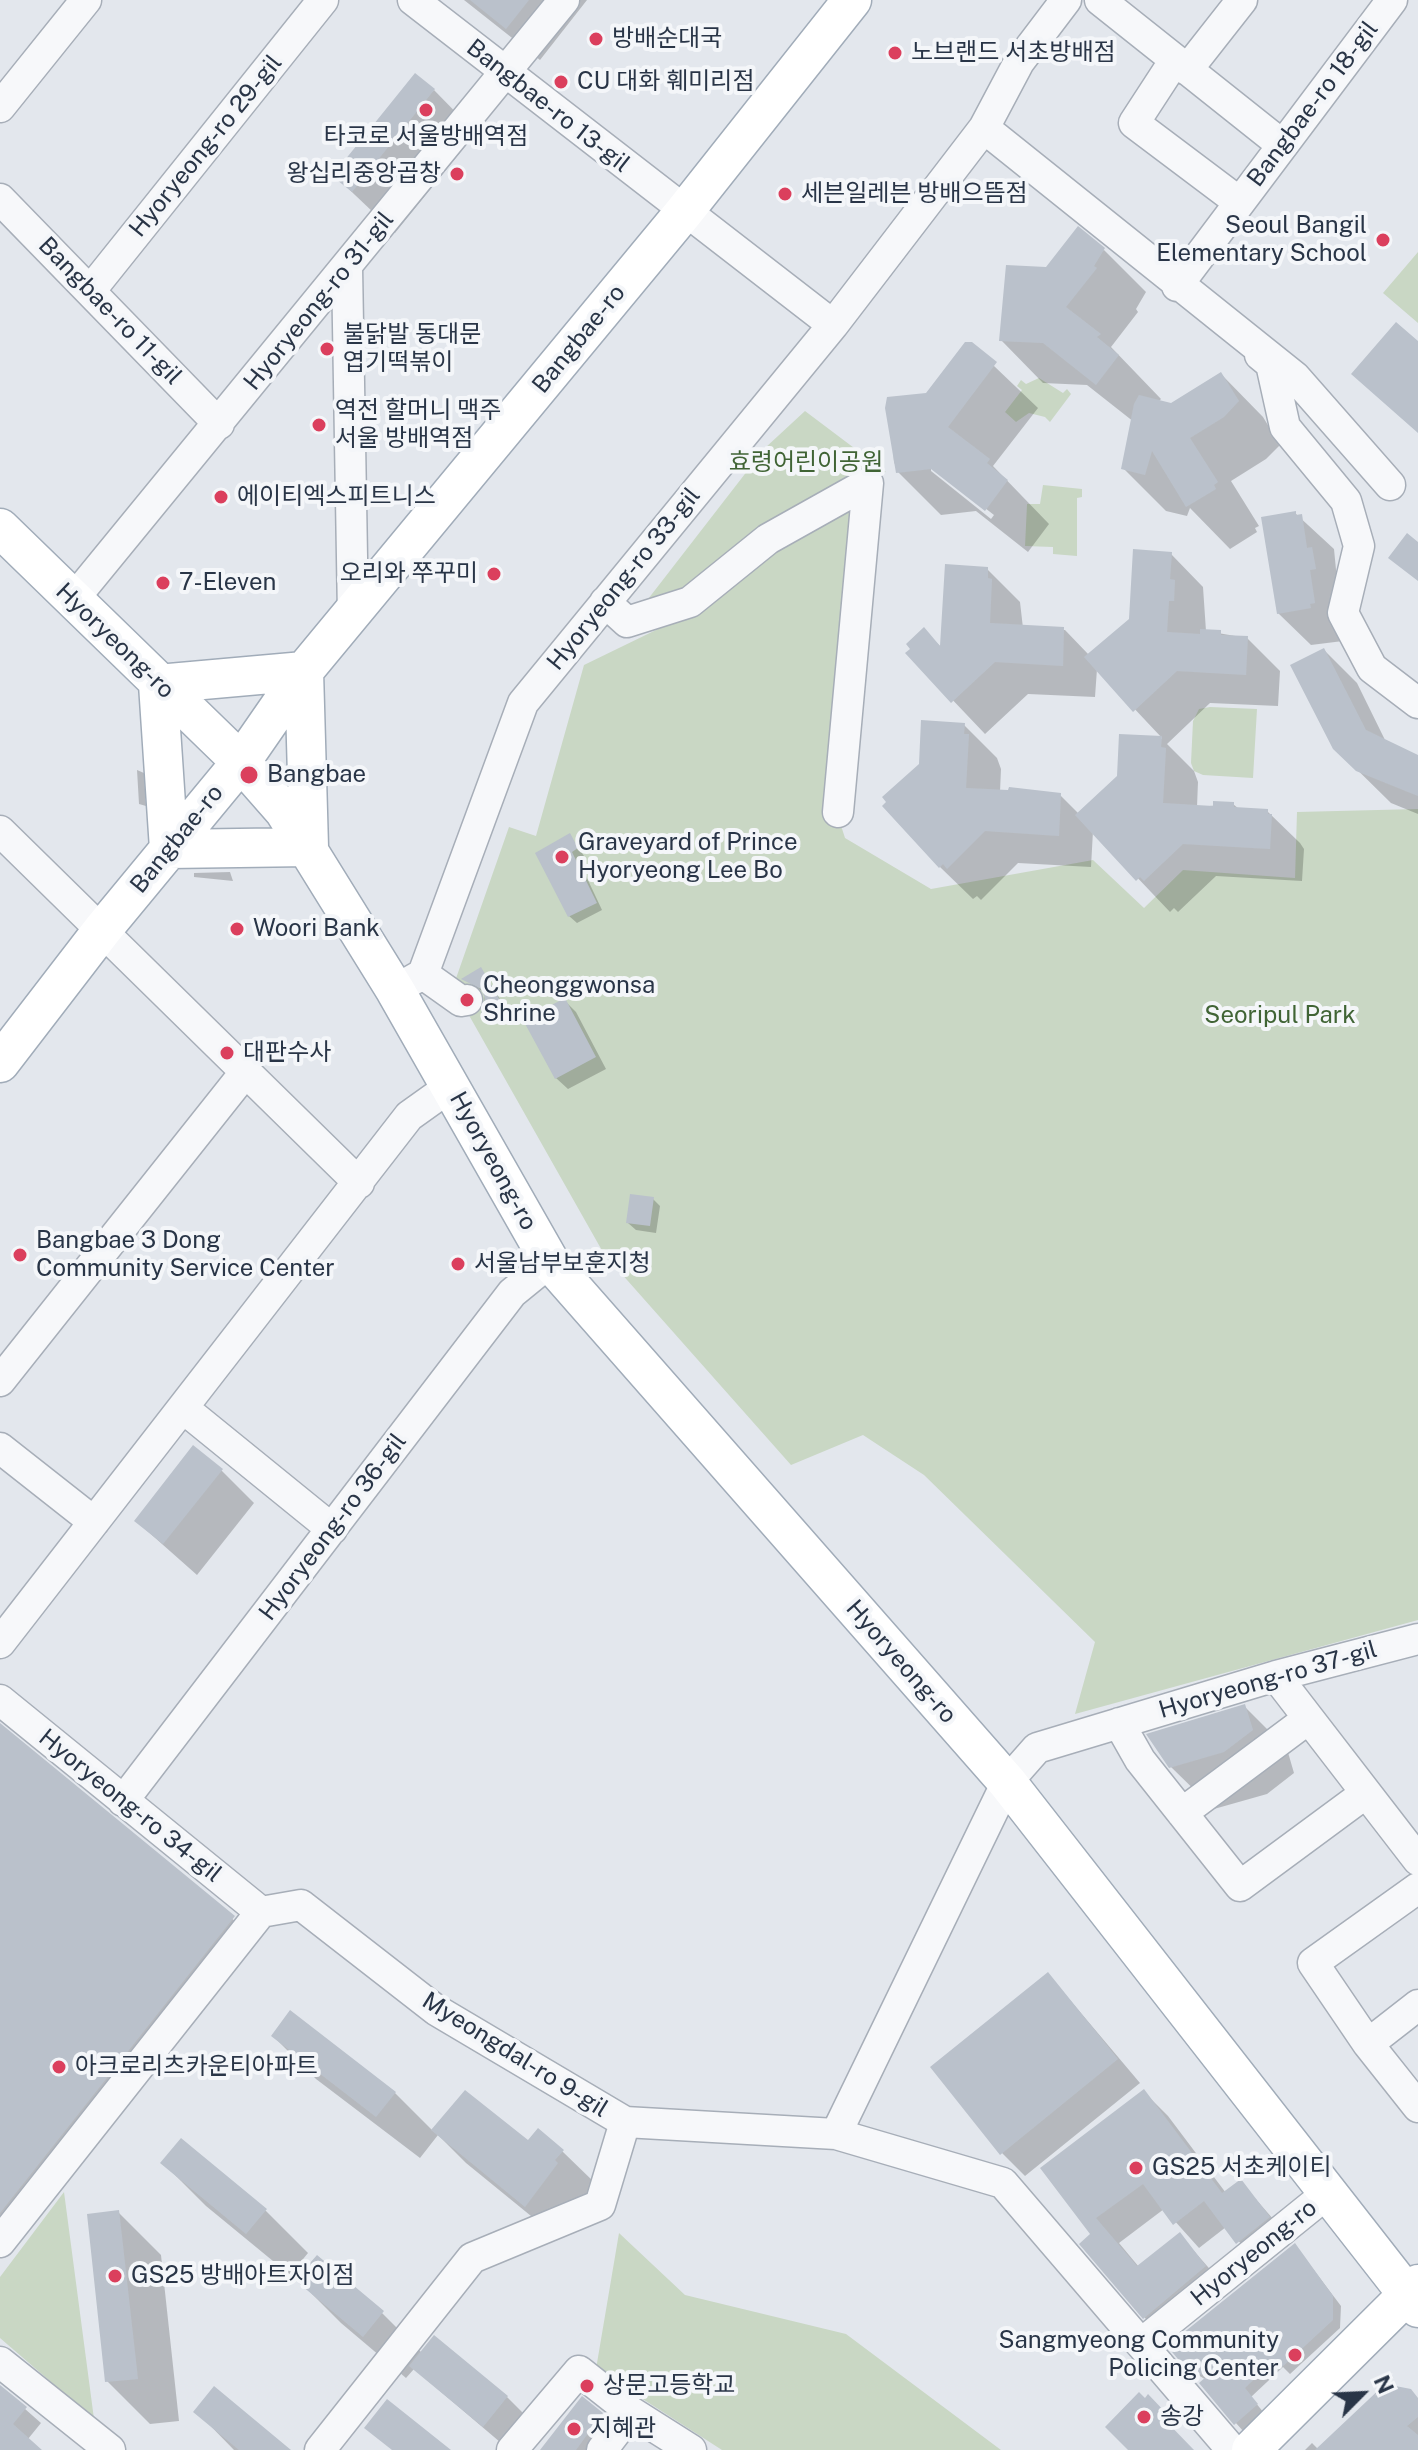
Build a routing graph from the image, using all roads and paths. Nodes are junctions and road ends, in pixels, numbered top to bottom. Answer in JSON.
{"nodes":[{"id":1,"x":86,"y":0,"type":"edge"},
{"id":2,"x":323,"y":0,"type":"edge"},
{"id":3,"x":413,"y":0,"type":"edge"},
{"id":4,"x":564,"y":0,"type":"edge"},
{"id":5,"x":852,"y":0,"type":"edge"},
{"id":6,"x":1066,"y":0,"type":"edge"},
{"id":7,"x":1242,"y":0,"type":"edge"},
{"id":8,"x":1392,"y":0,"type":"edge"},
{"id":9,"x":1109,"y":3,"type":"edge"},
{"id":10,"x":1181,"y":65,"type":"junction"},
{"id":11,"x":505,"y":74,"type":"junction"},
{"id":12,"x":0,"y":107,"type":"edge"},
{"id":13,"x":984,"y":128,"type":"junction"},
{"id":14,"x":1281,"y":144,"type":"junction"},
{"id":15,"x":0,"y":199,"type":"edge"},
{"id":16,"x":1239,"y":202,"type":"junction"},
{"id":17,"x":684,"y":212,"type":"junction"},
{"id":18,"x":347,"y":267,"type":"junction"},
{"id":19,"x":1177,"y":286,"type":"junction"},
{"id":20,"x":90,"y":291,"type":"junction"},
{"id":21,"x":1213,"y":314,"type":"junction"},
{"id":22,"x":833,"y":325,"type":"junction"},
{"id":23,"x":219,"y":424,"type":"junction"},
{"id":24,"x":1390,"y":485,"type":"dead end"},
{"id":25,"x":0,"y":528,"type":"edge"},
{"id":26,"x":72,"y":601,"type":"junction"},
{"id":27,"x":605,"y":602,"type":"junction"},
{"id":28,"x":353,"y":615,"type":"junction"},
{"id":29,"x":304,"y":671,"type":"junction"},
{"id":30,"x":158,"y":684,"type":"junction"},
{"id":31,"x":1418,"y":703,"type":"edge"},
{"id":32,"x":241,"y":762,"type":"junction"},
{"id":33,"x":838,"y":812,"type":"dead end"},
{"id":34,"x":0,"y":831,"type":"edge"},
{"id":35,"x":309,"y":847,"type":"junction"},
{"id":36,"x":169,"y":849,"type":"junction"},
{"id":37,"x":103,"y":929,"type":"junction"},
{"id":38,"x":409,"y":982,"type":"junction"},
{"id":39,"x":467,"y":1000,"type":"dead end"},
{"id":40,"x":0,"y":1063,"type":"edge"},
{"id":41,"x":247,"y":1070,"type":"junction"},
{"id":42,"x":451,"y":1086,"type":"junction"},
{"id":43,"x":359,"y":1183,"type":"junction"},
{"id":44,"x":550,"y":1262,"type":"junction"},
{"id":45,"x":0,"y":1381,"type":"edge"},
{"id":46,"x":183,"y":1408,"type":"junction"},
{"id":47,"x":0,"y":1448,"type":"edge"},
{"id":48,"x":94,"y":1522,"type":"junction"},
{"id":49,"x":332,"y":1529,"type":"junction"},
{"id":50,"x":1418,"y":1639,"type":"edge"},
{"id":51,"x":0,"y":1643,"type":"edge"},
{"id":52,"x":1276,"y":1676,"type":"junction"},
{"id":53,"x":0,"y":1700,"type":"edge"},
{"id":54,"x":1308,"y":1719,"type":"junction"},
{"id":55,"x":1119,"y":1723,"type":"junction"},
{"id":56,"x":1007,"y":1782,"type":"junction"},
{"id":57,"x":1366,"y":1793,"type":"junction"},
{"id":58,"x":123,"y":1801,"type":"junction"},
{"id":59,"x":1182,"y":1813,"type":"junction"},
{"id":60,"x":1418,"y":1860,"type":"edge"},
{"id":61,"x":1418,"y":1888,"type":"edge"},
{"id":62,"x":261,"y":1912,"type":"junction"},
{"id":63,"x":1418,"y":2005,"type":"edge"},
{"id":64,"x":1368,"y":2044,"type":"junction"},
{"id":65,"x":1418,"y":2107,"type":"edge"},
{"id":66,"x":625,"y":2122,"type":"junction"},
{"id":67,"x":836,"y":2134,"type":"junction"},
{"id":68,"x":1329,"y":2192,"type":"junction"},
{"id":69,"x":0,"y":2242,"type":"edge"},
{"id":70,"x":1414,"y":2296,"type":"edge"},
{"id":71,"x":1142,"y":2343,"type":"junction"},
{"id":72,"x":0,"y":2362,"type":"edge"},
{"id":73,"x":631,"y":2412,"type":"junction"},
{"id":74,"x":110,"y":2450,"type":"edge"},
{"id":75,"x":320,"y":2450,"type":"edge"},
{"id":76,"x":512,"y":2450,"type":"edge"},
{"id":77,"x":602,"y":2450,"type":"edge"},
{"id":78,"x":691,"y":2450,"type":"edge"},
{"id":79,"x":1232,"y":2450,"type":"edge"},
{"id":80,"x":1251,"y":2450,"type":"edge"}],
"edges":[{"from":1,"to":12,"type":"street"},
{"from":2,"to":20,"type":"street","name":"Hyoryeong-ro 29-gil"},
{"from":3,"to":11,"type":"street","name":"Bangbae-ro 13-gil"},
{"from":4,"to":11,"type":"street","name":"Hyoryeong-ro 31-gil"},
{"from":5,"to":17,"type":"main road","name":"Bangbae-ro"},
{"from":6,"to":13,"type":"street","name":"Hyoryeong-ro 33-gil"},
{"from":7,"to":10,"type":"street"},
{"from":8,"to":14,"type":"street","name":"Bangbae-ro 18-gil"},
{"from":9,"to":10,"type":"street"},
{"from":10,"to":14,"type":"street"},
{"from":10,"to":16,"type":"street"},
{"from":11,"to":17,"type":"street","name":"Bangbae-ro 13-gil"},
{"from":11,"to":18,"type":"street","name":"Hyoryeong-ro 31-gil"},
{"from":13,"to":19,"type":"street"},
{"from":13,"to":22,"type":"street","name":"Hyoryeong-ro 33-gil"},
{"from":14,"to":16,"type":"street","name":"Bangbae-ro 18-gil"},
{"from":15,"to":20,"type":"street","name":"Bangbae-ro 11-gil"},
{"from":16,"to":19,"type":"street","name":"Bangbae-ro 18-gil"},
{"from":17,"to":22,"type":"street"},
{"from":17,"to":28,"type":"main road","name":"Bangbae-ro"},
{"from":18,"to":23,"type":"street","name":"Hyoryeong-ro 31-gil"},
{"from":18,"to":28,"type":"street"},
{"from":19,"to":21,"type":"street"},
{"from":20,"to":23,"type":"street","name":"Bangbae-ro 11-gil"},
{"from":21,"to":24,"type":"street"},
{"from":21,"to":31,"type":"street"},
{"from":22,"to":27,"type":"street","name":"Hyoryeong-ro 33-gil"},
{"from":23,"to":26,"type":"street","name":"Hyoryeong-ro 31-gil"},
{"from":25,"to":26,"type":"main road","name":"Hyoryeong-ro"},
{"from":26,"to":30,"type":"main road","name":"Hyoryeong-ro"},
{"from":27,"to":33,"type":"street"},
{"from":27,"to":38,"type":"street","name":"Hyoryeong-ro 33-gil"},
{"from":28,"to":29,"type":"main road","name":"Bangbae-ro"},
{"from":29,"to":30,"type":"main road"},
{"from":29,"to":32,"type":"main road","name":"Bangbae-ro"},
{"from":29,"to":35,"type":"main road"},
{"from":30,"to":32,"type":"main road","name":"Hyoryeong-ro"},
{"from":30,"to":36,"type":"main road"},
{"from":32,"to":35,"type":"main road","name":"Hyoryeong-ro"},
{"from":32,"to":36,"type":"main road","name":"Bangbae-ro"},
{"from":34,"to":37,"type":"street"},
{"from":35,"to":36,"type":"main road"},
{"from":35,"to":38,"type":"main road","name":"Hyoryeong-ro"},
{"from":36,"to":37,"type":"main road","name":"Bangbae-ro"},
{"from":37,"to":40,"type":"main road","name":"Bangbae-ro"},
{"from":37,"to":41,"type":"street"},
{"from":38,"to":39,"type":"street"},
{"from":38,"to":42,"type":"main road","name":"Hyoryeong-ro"},
{"from":41,"to":43,"type":"street"},
{"from":41,"to":45,"type":"street"},
{"from":42,"to":43,"type":"street"},
{"from":42,"to":44,"type":"main road","name":"Hyoryeong-ro"},
{"from":43,"to":46,"type":"street"},
{"from":44,"to":49,"type":"street","name":"Hyoryeong-ro 36-gil"},
{"from":44,"to":56,"type":"main road","name":"Hyoryeong-ro"},
{"from":46,"to":48,"type":"street"},
{"from":46,"to":49,"type":"street"},
{"from":47,"to":48,"type":"street"},
{"from":48,"to":51,"type":"street"},
{"from":49,"to":58,"type":"street","name":"Hyoryeong-ro 36-gil"},
{"from":50,"to":52,"type":"street","name":"Hyoryeong-ro 37-gil"},
{"from":52,"to":54,"type":"street"},
{"from":52,"to":55,"type":"street","name":"Hyoryeong-ro 37-gil"},
{"from":53,"to":58,"type":"street","name":"Hyoryeong-ro 34-gil"},
{"from":54,"to":57,"type":"street"},
{"from":54,"to":59,"type":"street"},
{"from":55,"to":56,"type":"street","name":"Hyoryeong-ro 37-gil"},
{"from":55,"to":59,"type":"street"},
{"from":56,"to":67,"type":"street"},
{"from":56,"to":68,"type":"main road","name":"Hyoryeong-ro"},
{"from":57,"to":59,"type":"street"},
{"from":57,"to":60,"type":"street"},
{"from":58,"to":62,"type":"street","name":"Hyoryeong-ro 34-gil"},
{"from":61,"to":64,"type":"street"},
{"from":62,"to":66,"type":"street","name":"Myeongdal-ro 9-gil"},
{"from":62,"to":69,"type":"street"},
{"from":63,"to":64,"type":"street"},
{"from":64,"to":65,"type":"street"},
{"from":66,"to":67,"type":"street","name":"Myeongdal-ro 9-gil"},
{"from":66,"to":75,"type":"street"},
{"from":67,"to":71,"type":"street","name":"Myeongdal-ro 9-gil"},
{"from":68,"to":70,"type":"main road","name":"Hyoryeong-ro"},
{"from":68,"to":71,"type":"street","name":"Hyoryeong-ro"},
{"from":70,"to":80,"type":"main road"},
{"from":71,"to":79,"type":"street","name":"Myeongdal-ro 9-gil"},
{"from":72,"to":74,"type":"street"},
{"from":73,"to":76,"type":"street"},
{"from":73,"to":77,"type":"street"},
{"from":73,"to":78,"type":"street"}]}
